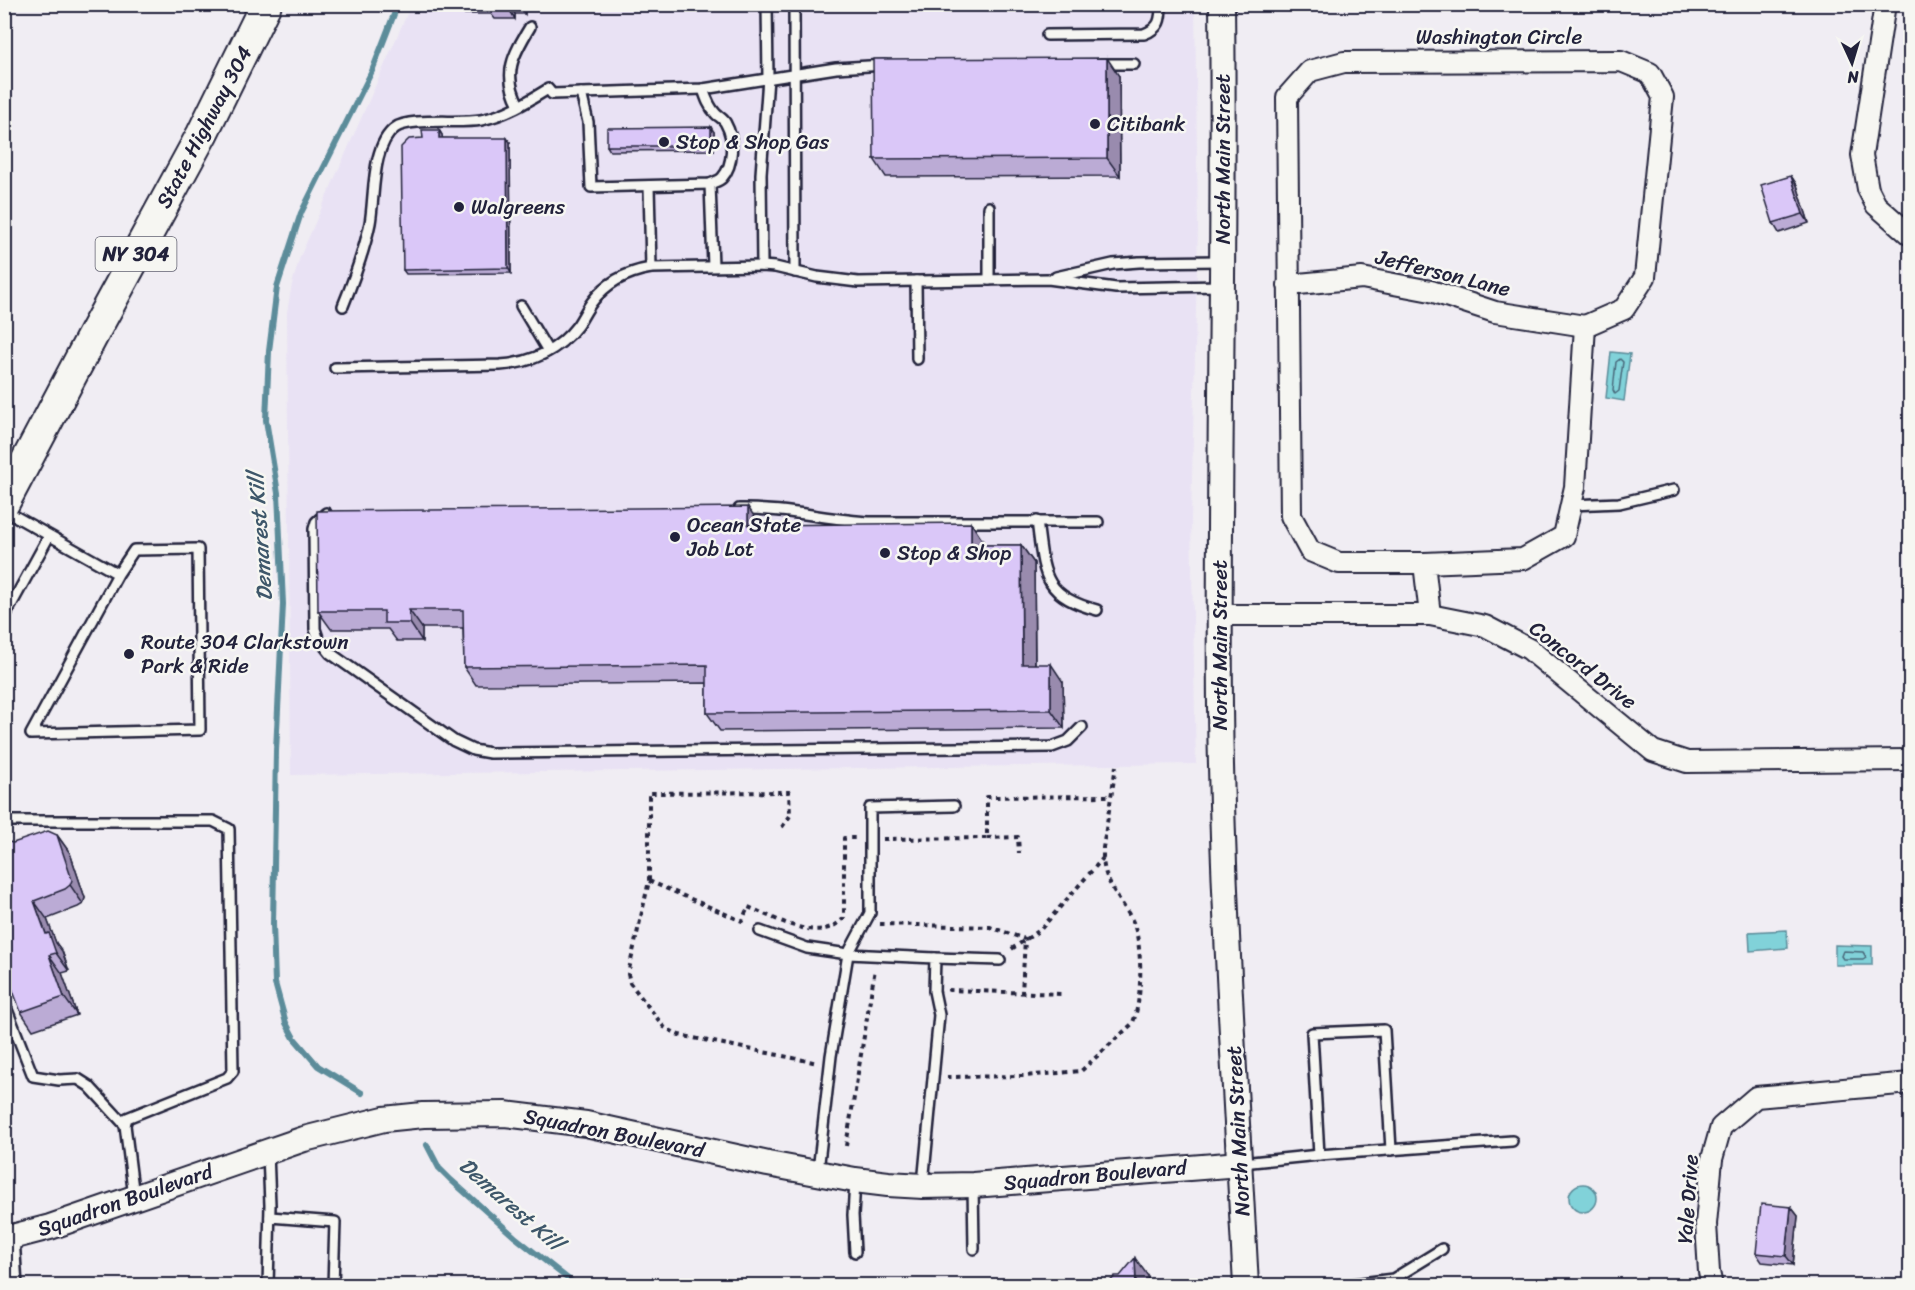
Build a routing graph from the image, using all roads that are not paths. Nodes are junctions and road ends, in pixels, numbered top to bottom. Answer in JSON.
{"nodes":[{"id":1,"x":266,"y":4,"type":"edge"},
{"id":2,"x":767,"y":4,"type":"edge"},
{"id":3,"x":794,"y":4,"type":"edge"},
{"id":4,"x":1161,"y":4,"type":"edge"},
{"id":5,"x":1222,"y":4,"type":"edge"},
{"id":6,"x":1885,"y":4,"type":"edge"},
{"id":7,"x":530,"y":27,"type":"dead end"},
{"id":8,"x":1047,"y":35,"type":"dead end"},
{"id":9,"x":1134,"y":63,"type":"dead end"},
{"id":10,"x":1088,"y":64,"type":"edge"},
{"id":11,"x":897,"y":65,"type":"edge"},
{"id":12,"x":795,"y":74,"type":"junction"},
{"id":13,"x":768,"y":78,"type":"junction"},
{"id":14,"x":703,"y":89,"type":"junction"},
{"id":15,"x":581,"y":93,"type":"junction"},
{"id":16,"x":519,"y":105,"type":"junction"},
{"id":17,"x":710,"y":184,"type":"junction"},
{"id":18,"x":649,"y":186,"type":"junction"},
{"id":19,"x":989,"y":207,"type":"dead end"},
{"id":20,"x":1911,"y":235,"type":"edge"},
{"id":21,"x":1223,"y":261,"type":"junction"},
{"id":22,"x":713,"y":266,"type":"junction"},
{"id":23,"x":762,"y":266,"type":"junction"},
{"id":24,"x":651,"y":268,"type":"junction"},
{"id":25,"x":795,"y":272,"type":"junction"},
{"id":26,"x":1048,"y":279,"type":"junction"},
{"id":27,"x":989,"y":280,"type":"junction"},
{"id":28,"x":916,"y":281,"type":"junction"},
{"id":29,"x":1288,"y":285,"type":"junction"},
{"id":30,"x":1223,"y":286,"type":"junction"},
{"id":31,"x":343,"y":306,"type":"dead end"},
{"id":32,"x":521,"y":306,"type":"dead end"},
{"id":33,"x":1586,"y":326,"type":"junction"},
{"id":34,"x":548,"y":351,"type":"junction"},
{"id":35,"x":917,"y":359,"type":"dead end"},
{"id":36,"x":335,"y":368,"type":"dead end"},
{"id":37,"x":1674,"y":490,"type":"dead end"},
{"id":38,"x":4,"y":503,"type":"edge"},
{"id":39,"x":1570,"y":505,"type":"junction"},
{"id":40,"x":728,"y":509,"type":"edge"},
{"id":41,"x":4,"y":510,"type":"edge"},
{"id":42,"x":337,"y":513,"type":"edge"},
{"id":43,"x":1037,"y":521,"type":"junction"},
{"id":44,"x":1098,"y":522,"type":"dead end"},
{"id":45,"x":49,"y":536,"type":"junction"},
{"id":46,"x":1424,"y":563,"type":"junction"},
{"id":47,"x":117,"y":574,"type":"junction"},
{"id":48,"x":1097,"y":610,"type":"dead end"},
{"id":49,"x":1220,"y":615,"type":"junction"},
{"id":50,"x":1430,"y":615,"type":"junction"},
{"id":51,"x":4,"y":618,"type":"edge"},
{"id":52,"x":1082,"y":728,"type":"dead end"},
{"id":53,"x":1911,"y":760,"type":"edge"},
{"id":54,"x":954,"y":806,"type":"dead end"},
{"id":55,"x":4,"y":821,"type":"edge"},
{"id":56,"x":760,"y":931,"type":"dead end"},
{"id":57,"x":848,"y":954,"type":"junction"},
{"id":58,"x":1004,"y":956,"type":"road end"},
{"id":59,"x":935,"y":958,"type":"junction"},
{"id":60,"x":4,"y":1002,"type":"edge"},
{"id":61,"x":1911,"y":1083,"type":"edge"},
{"id":62,"x":125,"y":1125,"type":"junction"},
{"id":63,"x":1512,"y":1141,"type":"dead end"},
{"id":64,"x":268,"y":1150,"type":"junction"},
{"id":65,"x":1391,"y":1150,"type":"junction"},
{"id":66,"x":1319,"y":1155,"type":"junction"},
{"id":67,"x":1239,"y":1164,"type":"junction"},
{"id":68,"x":818,"y":1174,"type":"junction"},
{"id":69,"x":855,"y":1180,"type":"junction"},
{"id":70,"x":973,"y":1185,"type":"junction"},
{"id":71,"x":923,"y":1186,"type":"junction"},
{"id":72,"x":134,"y":1197,"type":"junction"},
{"id":73,"x":270,"y":1217,"type":"junction"},
{"id":74,"x":9,"y":1238,"type":"edge"},
{"id":75,"x":974,"y":1249,"type":"dead end"},
{"id":76,"x":1442,"y":1249,"type":"dead end"},
{"id":77,"x":855,"y":1252,"type":"dead end"},
{"id":78,"x":17,"y":1286,"type":"edge"},
{"id":79,"x":268,"y":1286,"type":"edge"},
{"id":80,"x":333,"y":1286,"type":"edge"},
{"id":81,"x":1246,"y":1286,"type":"edge"},
{"id":82,"x":1336,"y":1286,"type":"edge"},
{"id":83,"x":1712,"y":1286,"type":"edge"}],
"edges":[{"from":1,"to":38,"type":"main road","name":"State Highway 304","number":"NY 304"},
{"from":2,"to":13,"type":"lane"},
{"from":3,"to":12,"type":"lane"},
{"from":4,"to":8,"type":"lane"},
{"from":5,"to":21,"type":"street","name":"North Main Street"},
{"from":6,"to":20,"type":"street"},
{"from":7,"to":16,"type":"lane"},
{"from":9,"to":10,"type":"lane"},
{"from":11,"to":12,"type":"lane"},
{"from":12,"to":13,"type":"lane"},
{"from":12,"to":25,"type":"lane"},
{"from":13,"to":14,"type":"lane"},
{"from":13,"to":23,"type":"lane"},
{"from":14,"to":15,"type":"lane"},
{"from":14,"to":17,"type":"lane"},
{"from":15,"to":16,"type":"lane"},
{"from":15,"to":18,"type":"lane"},
{"from":16,"to":31,"type":"lane"},
{"from":17,"to":18,"type":"lane"},
{"from":17,"to":22,"type":"lane"},
{"from":18,"to":24,"type":"lane"},
{"from":19,"to":27,"type":"lane"},
{"from":21,"to":26,"type":"lane"},
{"from":21,"to":30,"type":"street","name":"North Main Street"},
{"from":22,"to":23,"type":"lane"},
{"from":22,"to":24,"type":"lane"},
{"from":23,"to":25,"type":"lane"},
{"from":24,"to":34,"type":"lane"},
{"from":25,"to":28,"type":"lane"},
{"from":26,"to":27,"type":"lane"},
{"from":26,"to":30,"type":"lane"},
{"from":27,"to":28,"type":"lane"},
{"from":28,"to":35,"type":"lane"},
{"from":29,"to":33,"type":"street","name":"Jefferson Lane"},
{"from":29,"to":33,"type":"street","name":"Washington Circle"},
{"from":29,"to":46,"type":"street","name":"Washington Circle"},
{"from":30,"to":49,"type":"street","name":"North Main Street"},
{"from":32,"to":34,"type":"lane"},
{"from":33,"to":39,"type":"street","name":"Washington Circle"},
{"from":34,"to":36,"type":"lane"},
{"from":37,"to":39,"type":"lane"},
{"from":39,"to":46,"type":"street","name":"Washington Circle"},
{"from":40,"to":43,"type":"lane"},
{"from":41,"to":45,"type":"lane"},
{"from":42,"to":52,"type":"lane"},
{"from":43,"to":44,"type":"lane"},
{"from":43,"to":48,"type":"lane"},
{"from":45,"to":47,"type":"lane"},
{"from":45,"to":51,"type":"lane"},
{"from":46,"to":50,"type":"street"},
{"from":47,"to":47,"type":"lane"},
{"from":49,"to":50,"type":"street","name":"Concord Drive"},
{"from":49,"to":67,"type":"street","name":"North Main Street"},
{"from":50,"to":53,"type":"street","name":"Concord Drive"},
{"from":54,"to":57,"type":"lane"},
{"from":55,"to":62,"type":"lane"},
{"from":56,"to":57,"type":"lane"},
{"from":57,"to":59,"type":"lane"},
{"from":57,"to":68,"type":"lane"},
{"from":58,"to":59,"type":"lane"},
{"from":59,"to":71,"type":"lane"},
{"from":60,"to":62,"type":"lane"},
{"from":61,"to":83,"type":"street","name":"Yale Drive"},
{"from":62,"to":72,"type":"lane"},
{"from":63,"to":65,"type":"lane"},
{"from":64,"to":68,"type":"street","name":"Squadron Boulevard"},
{"from":64,"to":72,"type":"street","name":"Squadron Boulevard"},
{"from":64,"to":73,"type":"lane"},
{"from":65,"to":66,"type":"lane"},
{"from":65,"to":66,"type":"lane"},
{"from":66,"to":67,"type":"lane"},
{"from":67,"to":70,"type":"street","name":"Squadron Boulevard"},
{"from":67,"to":81,"type":"street","name":"North Main Street"},
{"from":68,"to":69,"type":"street","name":"Squadron Boulevard"},
{"from":69,"to":71,"type":"street","name":"Squadron Boulevard"},
{"from":69,"to":77,"type":"lane"},
{"from":70,"to":71,"type":"street","name":"Squadron Boulevard"},
{"from":70,"to":75,"type":"lane"},
{"from":72,"to":74,"type":"street","name":"Squadron Boulevard"},
{"from":73,"to":79,"type":"lane"},
{"from":73,"to":80,"type":"lane"},
{"from":74,"to":78,"type":"lane"},
{"from":76,"to":82,"type":"lane"}]}
